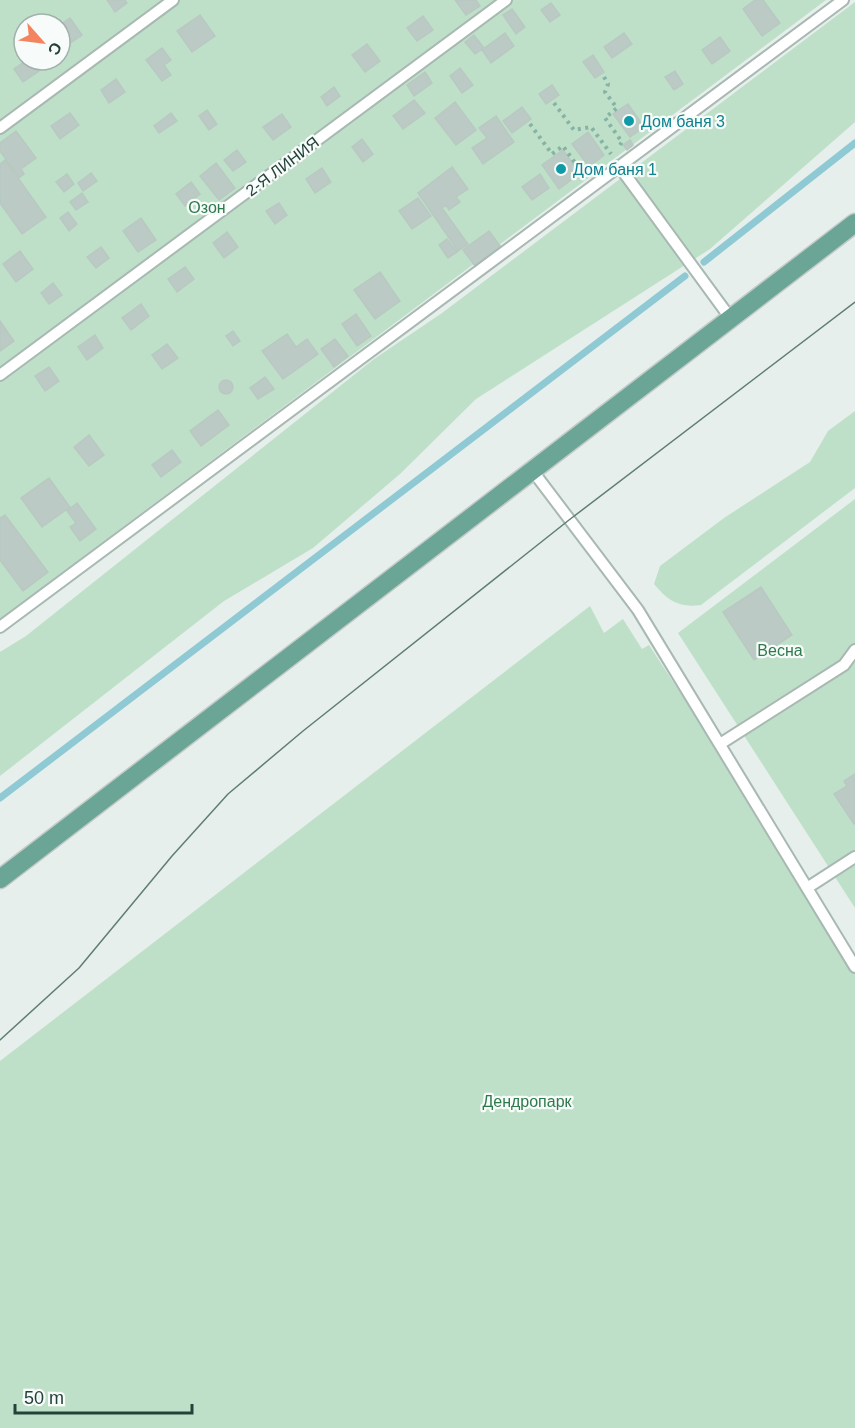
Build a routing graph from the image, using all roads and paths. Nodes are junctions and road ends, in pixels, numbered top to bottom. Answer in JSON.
{"nodes":[{"id":1,"x":173,"y":0,"type":"edge"},
{"id":2,"x":506,"y":0,"type":"edge"},
{"id":3,"x":843,"y":0,"type":"edge"},
{"id":4,"x":604,"y":77,"type":"dead end"},
{"id":5,"x":554,"y":103,"type":"dead end"},
{"id":6,"x":530,"y":124,"type":"dead end"},
{"id":7,"x":0,"y":128,"type":"edge"},
{"id":8,"x":615,"y":160,"type":"junction"},
{"id":9,"x":584,"y":175,"type":"dead end"},
{"id":10,"x":855,"y":223,"type":"edge"},
{"id":11,"x":731,"y":319,"type":"junction"},
{"id":12,"x":0,"y":375,"type":"edge"},
{"id":13,"x":532,"y":470,"type":"junction"},
{"id":14,"x":0,"y":627,"type":"edge"},
{"id":15,"x":855,"y":650,"type":"edge"},
{"id":16,"x":720,"y":744,"type":"junction"},
{"id":17,"x":855,"y":856,"type":"edge"},
{"id":18,"x":0,"y":879,"type":"edge"},
{"id":19,"x":807,"y":888,"type":"junction"},
{"id":20,"x":855,"y":967,"type":"edge"}],
"edges":[{"from":1,"to":7,"type":"lane"},
{"from":2,"to":12,"type":"lane","name":"2-Я ЛИНИЯ"},
{"from":3,"to":8,"type":"lane"},
{"from":4,"to":8,"type":"path"},
{"from":5,"to":8,"type":"path"},
{"from":6,"to":9,"type":"path"},
{"from":8,"to":11,"type":"lane"},
{"from":8,"to":14,"type":"lane"},
{"from":10,"to":11,"type":"main road"},
{"from":11,"to":13,"type":"main road"},
{"from":13,"to":16,"type":"lane"},
{"from":13,"to":18,"type":"main road"},
{"from":15,"to":16,"type":"lane"},
{"from":16,"to":19,"type":"lane"},
{"from":17,"to":19,"type":"lane"},
{"from":19,"to":20,"type":"lane"}]}
